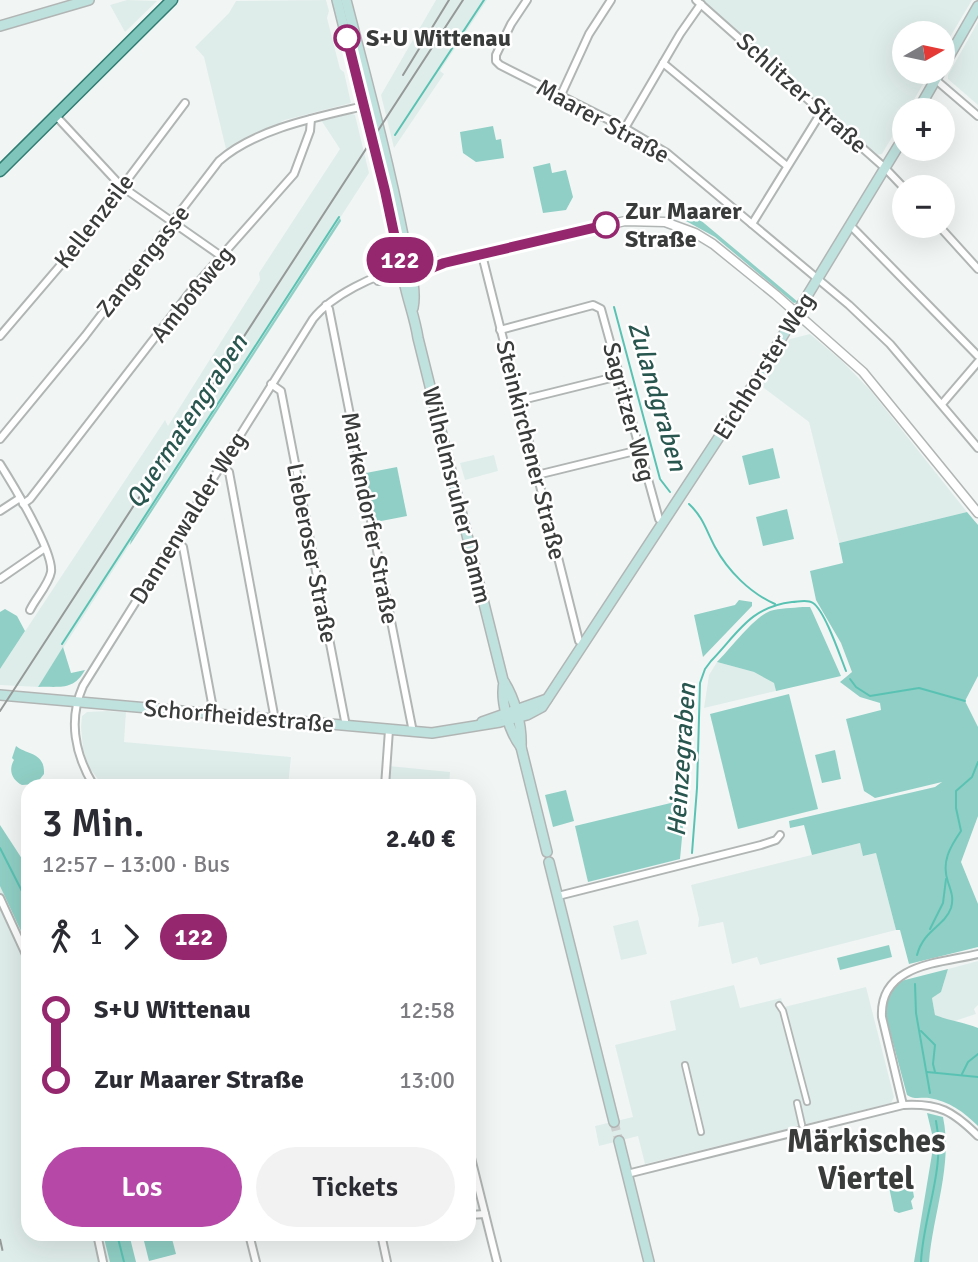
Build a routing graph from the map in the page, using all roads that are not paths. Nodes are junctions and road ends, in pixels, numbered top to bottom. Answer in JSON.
{"nodes":[{"id":1,"x":68,"y":0,"type":"edge"},
{"id":2,"x":89,"y":0,"type":"edge"},
{"id":3,"x":527,"y":0,"type":"edge"},
{"id":4,"x":611,"y":0,"type":"edge"},
{"id":5,"x":342,"y":1,"type":"edge"},
{"id":6,"x":699,"y":2,"type":"edge"},
{"id":7,"x":168,"y":3,"type":"edge"},
{"id":8,"x":978,"y":6,"type":"edge"},
{"id":9,"x":0,"y":20,"type":"edge"},
{"id":10,"x":0,"y":26,"type":"edge"},
{"id":11,"x":956,"y":44,"type":"edge"},
{"id":12,"x":357,"y":62,"type":"junction"},
{"id":13,"x":663,"y":63,"type":"junction"},
{"id":14,"x":946,"y":84,"type":"edge"},
{"id":15,"x":561,"y":95,"type":"junction"},
{"id":16,"x":185,"y":103,"type":"dead end"},
{"id":17,"x":363,"y":106,"type":"junction"},
{"id":18,"x":822,"y":111,"type":"junction"},
{"id":19,"x":56,"y":116,"type":"junction"},
{"id":20,"x":978,"y":116,"type":"edge"},
{"id":21,"x":311,"y":119,"type":"junction"},
{"id":22,"x":625,"y":128,"type":"junction"},
{"id":23,"x":892,"y":158,"type":"edge"},
{"id":24,"x":787,"y":166,"type":"junction"},
{"id":25,"x":886,"y":168,"type":"junction"},
{"id":26,"x":0,"y":171,"type":"edge"},
{"id":27,"x":892,"y":175,"type":"edge"},
{"id":28,"x":121,"y":186,"type":"junction"},
{"id":29,"x":174,"y":222,"type":"junction"},
{"id":30,"x":752,"y":224,"type":"junction"},
{"id":31,"x":851,"y":226,"type":"junction"},
{"id":32,"x":950,"y":238,"type":"edge"},
{"id":33,"x":482,"y":254,"type":"junction"},
{"id":34,"x":221,"y":256,"type":"junction"},
{"id":35,"x":978,"y":269,"type":"edge"},
{"id":36,"x":406,"y":271,"type":"junction"},
{"id":37,"x":818,"y":280,"type":"junction"},
{"id":38,"x":326,"y":305,"type":"junction"},
{"id":39,"x":798,"y":314,"type":"junction"},
{"id":40,"x":500,"y":330,"type":"junction"},
{"id":41,"x":0,"y":336,"type":"edge"},
{"id":42,"x":978,"y":356,"type":"edge"},
{"id":43,"x":978,"y":362,"type":"edge"},
{"id":44,"x":619,"y":376,"type":"junction"},
{"id":45,"x":271,"y":384,"type":"junction"},
{"id":46,"x":518,"y":401,"type":"junction"},
{"id":47,"x":942,"y":404,"type":"junction"},
{"id":48,"x":0,"y":439,"type":"edge"},
{"id":49,"x":978,"y":448,"type":"edge"},
{"id":50,"x":639,"y":450,"type":"junction"},
{"id":51,"x":0,"y":464,"type":"edge"},
{"id":52,"x":221,"y":467,"type":"junction"},
{"id":53,"x":537,"y":475,"type":"junction"},
{"id":54,"x":22,"y":501,"type":"junction"},
{"id":55,"x":0,"y":512,"type":"edge"},
{"id":56,"x":978,"y":513,"type":"edge"},
{"id":57,"x":663,"y":522,"type":"junction"},
{"id":58,"x":175,"y":541,"type":"junction"},
{"id":59,"x":45,"y":548,"type":"junction"},
{"id":60,"x":0,"y":579,"type":"edge"},
{"id":61,"x":30,"y":610,"type":"dead end"},
{"id":62,"x":583,"y":644,"type":"junction"},
{"id":63,"x":0,"y":695,"type":"edge"},
{"id":64,"x":77,"y":701,"type":"junction"},
{"id":65,"x":214,"y":714,"type":"junction"},
{"id":66,"x":512,"y":715,"type":"junction"},
{"id":67,"x":275,"y":720,"type":"junction"},
{"id":68,"x":346,"y":726,"type":"junction"},
{"id":69,"x":389,"y":730,"type":"junction"},
{"id":70,"x":413,"y":732,"type":"junction"},
{"id":71,"x":90,"y":779,"type":"edge"},
{"id":72,"x":386,"y":779,"type":"edge"},
{"id":73,"x":780,"y":835,"type":"dead end"},
{"id":74,"x":558,"y":896,"type":"junction"},
{"id":75,"x":0,"y":898,"type":"edge"},
{"id":76,"x":21,"y":944,"type":"edge"},
{"id":77,"x":978,"y":954,"type":"edge"},
{"id":78,"x":779,"y":1005,"type":"dead end"},
{"id":79,"x":685,"y":1065,"type":"dead end"},
{"id":80,"x":807,"y":1102,"type":"dead end"},
{"id":81,"x":797,"y":1103,"type":"dead end"},
{"id":82,"x":903,"y":1105,"type":"junction"},
{"id":83,"x":614,"y":1122,"type":"tunnel mouth"},
{"id":84,"x":802,"y":1125,"type":"dead end"},
{"id":85,"x":701,"y":1132,"type":"dead end"},
{"id":86,"x":978,"y":1136,"type":"edge"},
{"id":87,"x":619,"y":1141,"type":"tunnel mouth"},
{"id":88,"x":627,"y":1174,"type":"junction"},
{"id":89,"x":476,"y":1178,"type":"edge"},
{"id":90,"x":485,"y":1214,"type":"junction"},
{"id":91,"x":476,"y":1215,"type":"edge"},
{"id":92,"x":98,"y":1241,"type":"edge"},
{"id":93,"x":251,"y":1241,"type":"edge"},
{"id":94,"x":382,"y":1241,"type":"edge"},
{"id":95,"x":103,"y":1262,"type":"edge"},
{"id":96,"x":256,"y":1262,"type":"edge"},
{"id":97,"x":387,"y":1262,"type":"edge"},
{"id":98,"x":497,"y":1262,"type":"edge"},
{"id":99,"x":649,"y":1262,"type":"edge"}],
"edges":[{"from":1,"to":9,"type":"main road"},
{"from":2,"to":10,"type":"main road"},
{"from":3,"to":15,"type":"street","name":"Maarer Straße"},
{"from":4,"to":15,"type":"street"},
{"from":5,"to":12,"type":"main road","name":"Wilhelmsruher Damm"},
{"from":6,"to":13,"type":"street"},
{"from":6,"to":18,"type":"street","name":"Schlitzer Straße"},
{"from":7,"to":19,"type":"main road"},
{"from":8,"to":11,"type":"main road"},
{"from":12,"to":17,"type":"main road","name":"Wilhelmsruher Damm"},
{"from":12,"to":36,"type":"main road","name":"Wilhelmsruher Damm"},
{"from":13,"to":22,"type":"street"},
{"from":13,"to":24,"type":"street"},
{"from":14,"to":20,"type":"street"},
{"from":15,"to":22,"type":"street","name":"Maarer Straße"},
{"from":16,"to":28,"type":"street","name":"Kellenzeile"},
{"from":17,"to":21,"type":"street"},
{"from":17,"to":36,"type":"main road","name":"Wilhelmsruher Damm"},
{"from":18,"to":24,"type":"street"},
{"from":18,"to":25,"type":"street","name":"Schlitzer Straße"},
{"from":19,"to":26,"type":"main road"},
{"from":19,"to":28,"type":"street"},
{"from":21,"to":29,"type":"street","name":"Zangengasse"},
{"from":21,"to":34,"type":"street","name":"Amboßweg"},
{"from":22,"to":30,"type":"street","name":"Maarer Straße"},
{"from":23,"to":25,"type":"main road","name":"Eichhorster Weg"},
{"from":24,"to":30,"type":"street"},
{"from":25,"to":27,"type":"street","name":"Schlitzer Straße"},
{"from":25,"to":31,"type":"main road","name":"Eichhorster Weg"},
{"from":28,"to":29,"type":"street"},
{"from":28,"to":41,"type":"street","name":"Kellenzeile"},
{"from":29,"to":34,"type":"street"},
{"from":29,"to":48,"type":"street","name":"Zangengasse"},
{"from":30,"to":37,"type":"street","name":"Maarer Straße"},
{"from":31,"to":37,"type":"main road","name":"Eichhorster Weg"},
{"from":31,"to":42,"type":"street"},
{"from":32,"to":35,"type":"street"},
{"from":33,"to":36,"type":"street"},
{"from":33,"to":39,"type":"street"},
{"from":33,"to":40,"type":"street","name":"Steinkirchener Straße"},
{"from":34,"to":54,"type":"street","name":"Amboßweg"},
{"from":36,"to":38,"type":"street","name":"Dannenwalder Weg"},
{"from":36,"to":66,"type":"main road","name":"Wilhelmsruher Damm"},
{"from":37,"to":39,"type":"main road","name":"Eichhorster Weg"},
{"from":37,"to":47,"type":"street","name":"Maarer Straße"},
{"from":38,"to":45,"type":"street","name":"Dannenwalder Weg"},
{"from":38,"to":70,"type":"street","name":"Markendorfer Straße"},
{"from":39,"to":56,"type":"street"},
{"from":39,"to":57,"type":"main road","name":"Eichhorster Weg"},
{"from":40,"to":44,"type":"street","name":"Sagritzer Weg"},
{"from":40,"to":46,"type":"street","name":"Steinkirchener Straße"},
{"from":43,"to":47,"type":"street"},
{"from":44,"to":46,"type":"street"},
{"from":44,"to":50,"type":"street","name":"Sagritzer Weg"},
{"from":45,"to":52,"type":"street","name":"Dannenwalder Weg"},
{"from":45,"to":68,"type":"street","name":"Lieberoser Straße"},
{"from":46,"to":53,"type":"street","name":"Steinkirchener Straße"},
{"from":47,"to":49,"type":"street","name":"Maarer Straße"},
{"from":50,"to":53,"type":"street"},
{"from":50,"to":57,"type":"street","name":"Sagritzer Weg"},
{"from":51,"to":54,"type":"street"},
{"from":52,"to":58,"type":"street","name":"Dannenwalder Weg"},
{"from":52,"to":67,"type":"street"},
{"from":53,"to":62,"type":"street","name":"Steinkirchener Straße"},
{"from":54,"to":55,"type":"street","name":"Amboßweg"},
{"from":54,"to":59,"type":"street"},
{"from":57,"to":62,"type":"main road","name":"Eichhorster Weg"},
{"from":58,"to":64,"type":"street","name":"Dannenwalder Weg"},
{"from":58,"to":65,"type":"street"},
{"from":59,"to":60,"type":"street"},
{"from":59,"to":61,"type":"street"},
{"from":62,"to":66,"type":"main road","name":"Eichhorster Weg"},
{"from":63,"to":64,"type":"main road","name":"Schorfheidestraße"},
{"from":64,"to":65,"type":"main road","name":"Schorfheidestraße"},
{"from":64,"to":71,"type":"street","name":"Dannenwalder Weg"},
{"from":65,"to":67,"type":"main road","name":"Schorfheidestraße"},
{"from":66,"to":70,"type":"main road","name":"Schorfheidestraße"},
{"from":66,"to":74,"type":"main road","name":"Wilhelmsruher Damm"},
{"from":67,"to":68,"type":"main road","name":"Schorfheidestraße"},
{"from":68,"to":69,"type":"main road","name":"Schorfheidestraße"},
{"from":69,"to":70,"type":"main road","name":"Schorfheidestraße"},
{"from":69,"to":72,"type":"street"},
{"from":73,"to":74,"type":"street"},
{"from":74,"to":83,"type":"main road","name":"Wilhelmsruher Damm"},
{"from":75,"to":76,"type":"street"},
{"from":77,"to":82,"type":"street"},
{"from":78,"to":80,"type":"street"},
{"from":79,"to":85,"type":"street"},
{"from":81,"to":84,"type":"street"},
{"from":82,"to":86,"type":"street"},
{"from":82,"to":88,"type":"street"},
{"from":87,"to":88,"type":"main road"},
{"from":88,"to":99,"type":"main road"},
{"from":89,"to":90,"type":"street"},
{"from":90,"to":91,"type":"street"},
{"from":90,"to":98,"type":"street"},
{"from":92,"to":95,"type":"street"},
{"from":93,"to":96,"type":"street"},
{"from":94,"to":97,"type":"street"}]}
